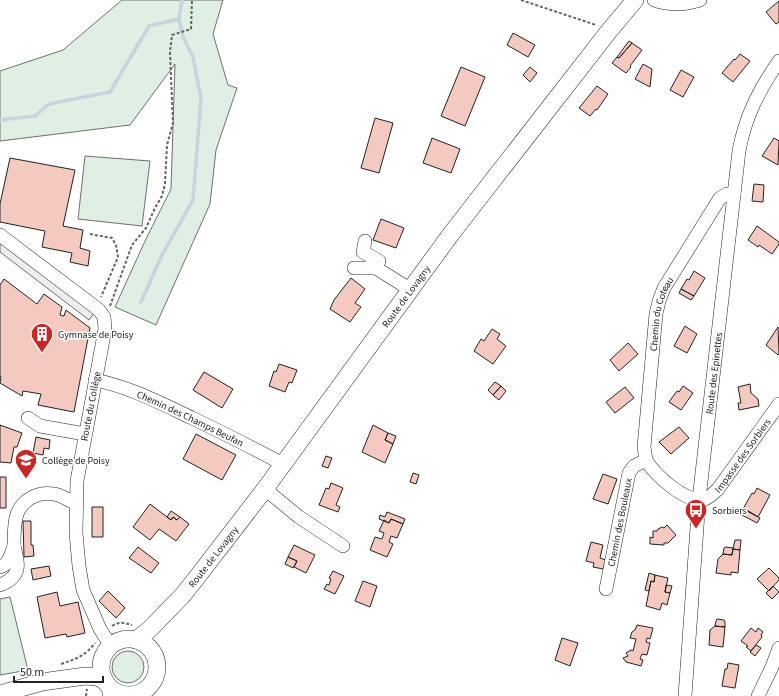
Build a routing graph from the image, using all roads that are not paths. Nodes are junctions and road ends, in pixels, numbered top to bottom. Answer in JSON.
{"nodes":[{"id":1,"x":634,"y":0,"type":"edge"},
{"id":2,"x":654,"y":0,"type":"edge"},
{"id":3,"x":700,"y":0,"type":"edge"},
{"id":4,"x":779,"y":61,"type":"edge"},
{"id":5,"x":734,"y":194,"type":"junction"},
{"id":6,"x":0,"y":235,"type":"edge"},
{"id":7,"x":365,"y":241,"type":"dead end"},
{"id":8,"x":354,"y":268,"type":"dead end"},
{"id":9,"x":376,"y":268,"type":"junction"},
{"id":10,"x":411,"y":290,"type":"junction"},
{"id":11,"x":95,"y":380,"type":"junction"},
{"id":12,"x":779,"y":404,"type":"edge"},
{"id":13,"x":28,"y":418,"type":"dead end"},
{"id":14,"x":85,"y":434,"type":"junction"},
{"id":15,"x":646,"y":460,"type":"junction"},
{"id":16,"x":283,"y":464,"type":"junction"},
{"id":17,"x":265,"y":489,"type":"junction"},
{"id":18,"x":699,"y":499,"type":"junction"},
{"id":19,"x":76,"y":504,"type":"junction"},
{"id":20,"x":14,"y":546,"type":"junction"},
{"id":21,"x":343,"y":546,"type":"dead end"},
{"id":22,"x":0,"y":567,"type":"edge"},
{"id":23,"x":0,"y":585,"type":"edge"},
{"id":24,"x":606,"y":588,"type":"dead end"},
{"id":25,"x":182,"y":596,"type":"junction"},
{"id":26,"x":136,"y":632,"type":"junction"},
{"id":27,"x":106,"y":645,"type":"junction"},
{"id":28,"x":779,"y":648,"type":"edge"},
{"id":29,"x":154,"y":656,"type":"junction"},
{"id":30,"x":42,"y":682,"type":"junction"},
{"id":31,"x":108,"y":688,"type":"edge"},
{"id":32,"x":0,"y":694,"type":"edge"},
{"id":33,"x":133,"y":695,"type":"edge"},
{"id":34,"x":684,"y":696,"type":"edge"},
{"id":35,"x":758,"y":696,"type":"edge"}],
"edges":[{"from":1,"to":10,"type":"main road","name":"Route de Lovagny"},
{"from":2,"to":3,"type":"street"},
{"from":4,"to":5,"type":"street","name":"Route des Epinettes"},
{"from":5,"to":15,"type":"street","name":"Chemin du Coteau"},
{"from":5,"to":18,"type":"street","name":"Route des Epinettes"},
{"from":6,"to":11,"type":"street","name":"Route du Collège"},
{"from":7,"to":9,"type":"street"},
{"from":8,"to":9,"type":"street"},
{"from":9,"to":10,"type":"street"},
{"from":10,"to":16,"type":"main road","name":"Route de Lovagny"},
{"from":11,"to":14,"type":"street","name":"Route du Collège"},
{"from":11,"to":16,"type":"street","name":"Chemin des Champs Beufan"},
{"from":12,"to":18,"type":"street","name":"Impasse des Sorbiers"},
{"from":13,"to":14,"type":"street"},
{"from":14,"to":19,"type":"street","name":"Route du Collège"},
{"from":15,"to":18,"type":"street"},
{"from":15,"to":24,"type":"street","name":"Chemin des Bouleaux"},
{"from":16,"to":17,"type":"main road","name":"Route de Lovagny"},
{"from":17,"to":21,"type":"street"},
{"from":17,"to":25,"type":"main road","name":"Route de Lovagny"},
{"from":18,"to":34,"type":"street","name":"Route des Epinettes"},
{"from":19,"to":20,"type":"street"},
{"from":19,"to":27,"type":"street","name":"Route du Collège"},
{"from":20,"to":22,"type":"street"},
{"from":20,"to":23,"type":"street"},
{"from":25,"to":26,"type":"main road","name":"Route de Lovagny"},
{"from":25,"to":29,"type":"main road","name":"Route de Lovagny"},
{"from":26,"to":27,"type":"main road"},
{"from":26,"to":29,"type":"main road"},
{"from":27,"to":30,"type":"main road"},
{"from":27,"to":31,"type":"main road"},
{"from":28,"to":35,"type":"street"},
{"from":29,"to":33,"type":"main road"},
{"from":30,"to":31,"type":"main road"},
{"from":30,"to":32,"type":"main road"},
{"from":31,"to":33,"type":"main road"}]}
